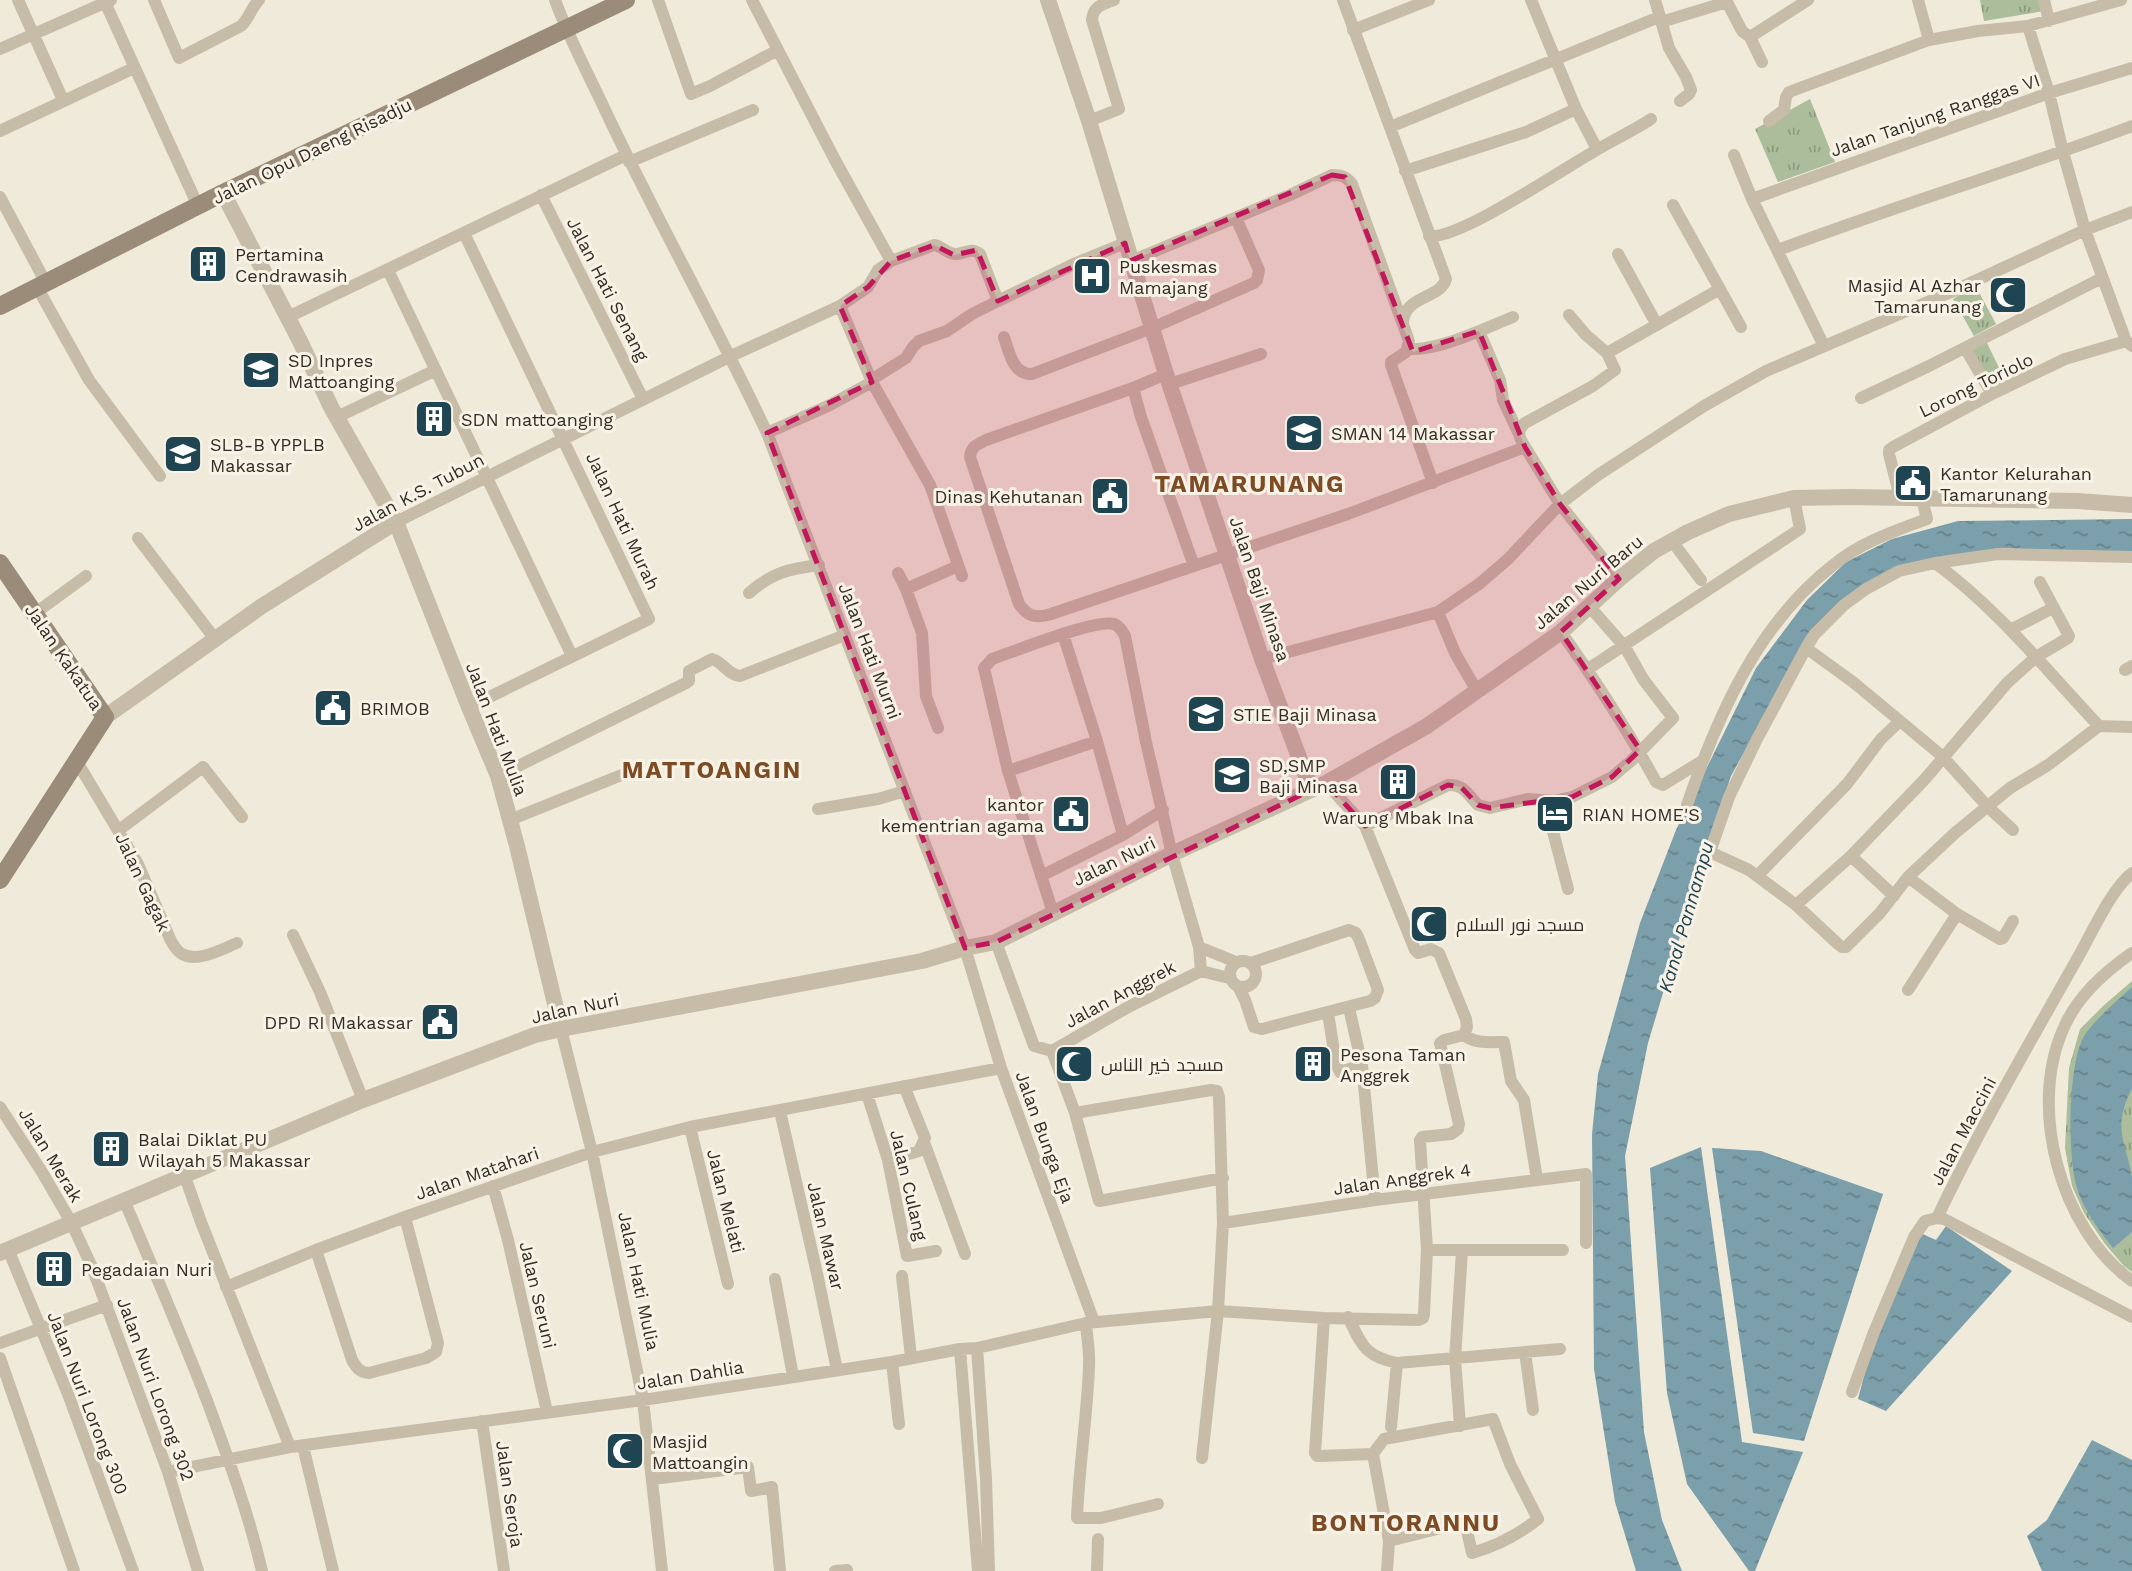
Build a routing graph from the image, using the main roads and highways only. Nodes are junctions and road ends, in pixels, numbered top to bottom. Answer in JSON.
{"nodes":[{"id":1,"x":626,"y":0,"type":"edge"},
{"id":2,"x":0,"y":306,"type":"edge"},
{"id":3,"x":0,"y":563,"type":"edge"},
{"id":4,"x":0,"y":880,"type":"edge"}],
"edges":[{"from":1,"to":2,"type":"main road","name":"Jalan Opu Daeng Risadju"},
{"from":3,"to":4,"type":"main road","name":"Jalan Kakatua"}]}
